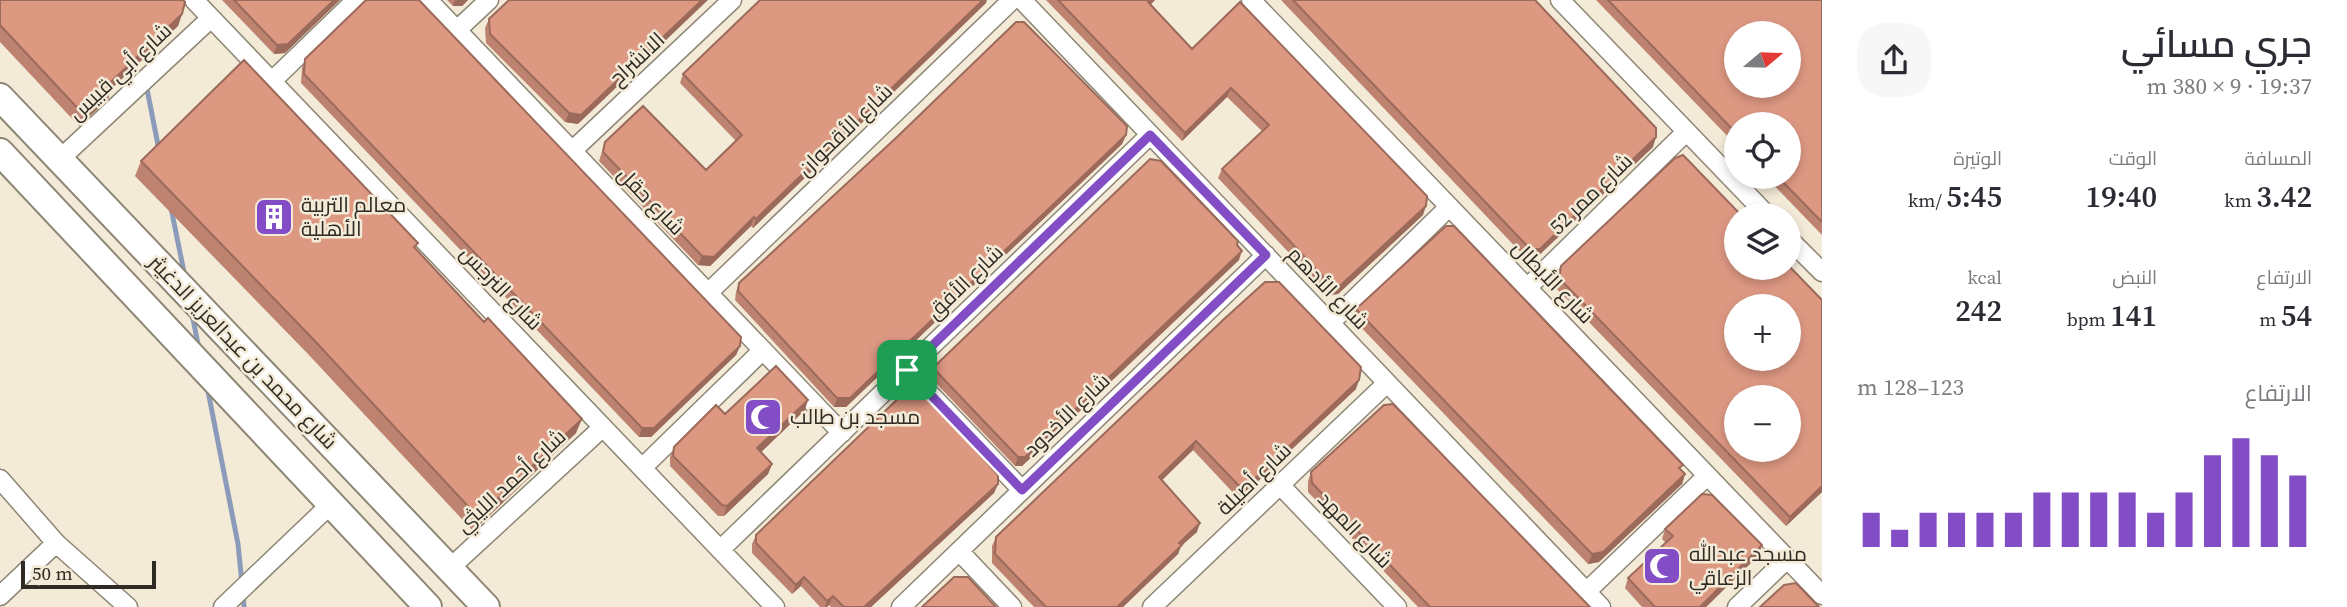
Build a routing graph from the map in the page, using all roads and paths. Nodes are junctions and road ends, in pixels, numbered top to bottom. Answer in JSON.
{"nodes":[{"id":1,"x":194,"y":0,"type":"edge"},
{"id":2,"x":356,"y":0,"type":"edge"},
{"id":3,"x":428,"y":0,"type":"edge"},
{"id":4,"x":489,"y":0,"type":"edge"},
{"id":5,"x":732,"y":0,"type":"edge"},
{"id":6,"x":1012,"y":0,"type":"edge"},
{"id":7,"x":1022,"y":0,"type":"edge"},
{"id":8,"x":1251,"y":0,"type":"edge"},
{"id":9,"x":1560,"y":0,"type":"edge"},
{"id":10,"x":211,"y":18,"type":"junction"},
{"id":11,"x":457,"y":30,"type":"junction"},
{"id":12,"x":272,"y":81,"type":"junction"},
{"id":13,"x":0,"y":97,"type":"edge"},
{"id":14,"x":1686,"y":132,"type":"junction"},
{"id":15,"x":1150,"y":135,"type":"junction"},
{"id":16,"x":572,"y":151,"type":"junction"},
{"id":17,"x":0,"y":152,"type":"edge"},
{"id":18,"x":60,"y":159,"type":"junction"},
{"id":19,"x":1755,"y":203,"type":"edge"},
{"id":20,"x":1449,"y":207,"type":"junction"},
{"id":21,"x":1801,"y":251,"type":"edge"},
{"id":22,"x":1266,"y":255,"type":"junction"},
{"id":23,"x":1822,"y":272,"type":"edge"},
{"id":24,"x":1527,"y":288,"type":"junction"},
{"id":25,"x":708,"y":293,"type":"junction"},
{"id":26,"x":1330,"y":323,"type":"junction"},
{"id":27,"x":763,"y":350,"type":"junction"},
{"id":28,"x":907,"y":370,"type":"junction"},
{"id":29,"x":1387,"y":383,"type":"junction"},
{"id":30,"x":603,"y":427,"type":"junction"},
{"id":31,"x":842,"y":433,"type":"junction"},
{"id":32,"x":642,"y":468,"type":"junction"},
{"id":33,"x":1707,"y":475,"type":"junction"},
{"id":34,"x":0,"y":480,"type":"edge"},
{"id":35,"x":1280,"y":485,"type":"junction"},
{"id":36,"x":1022,"y":490,"type":"junction"},
{"id":37,"x":331,"y":504,"type":"junction"},
{"id":38,"x":56,"y":542,"type":"junction"},
{"id":39,"x":720,"y":550,"type":"junction"},
{"id":40,"x":959,"y":551,"type":"junction"},
{"id":41,"x":1787,"y":559,"type":"junction"},
{"id":42,"x":450,"y":568,"type":"junction"},
{"id":43,"x":1586,"y":592,"type":"junction"},
{"id":44,"x":0,"y":596,"type":"edge"},
{"id":45,"x":1822,"y":596,"type":"edge"},
{"id":46,"x":128,"y":607,"type":"edge"},
{"id":47,"x":223,"y":607,"type":"edge"},
{"id":48,"x":428,"y":607,"type":"edge"},
{"id":49,"x":486,"y":607,"type":"edge"},
{"id":50,"x":775,"y":607,"type":"edge"},
{"id":51,"x":901,"y":607,"type":"edge"},
{"id":52,"x":1012,"y":607,"type":"edge"},
{"id":53,"x":1152,"y":607,"type":"edge"},
{"id":54,"x":1397,"y":607,"type":"edge"},
{"id":55,"x":1601,"y":607,"type":"edge"},
{"id":56,"x":1737,"y":607,"type":"edge"}],
"edges":[{"from":1,"to":10,"type":"street","name":"شارع النرجس"},
{"from":2,"to":12,"type":"street"},
{"from":3,"to":11,"type":"street","name":"شارع حقل"},
{"from":4,"to":11,"type":"street"},
{"from":5,"to":16,"type":"street","name":"الانشراح"},
{"from":6,"to":25,"type":"street","name":"شارع الأقحوان"},
{"from":7,"to":15,"type":"street","name":"شارع الأدهم"},
{"from":8,"to":20,"type":"street","name":"شارع الأبطال"},
{"from":9,"to":14,"type":"street"},
{"from":10,"to":12,"type":"street","name":"شارع النرجس"},
{"from":10,"to":18,"type":"street","name":"شارع أبي قبيس"},
{"from":11,"to":16,"type":"street","name":"شارع حقل"},
{"from":12,"to":30,"type":"street","name":"شارع النرجس"},
{"from":13,"to":18,"type":"street","name":"شارع محمد بن عبدالعزيز الدغيثر"},
{"from":14,"to":19,"type":"street"},
{"from":14,"to":24,"type":"street","name":"شارع ممر 52"},
{"from":15,"to":22,"type":"street","name":"شارع الأدهم"},
{"from":15,"to":28,"type":"street","name":"شارع الأفق"},
{"from":16,"to":25,"type":"street","name":"شارع حقل"},
{"from":17,"to":37,"type":"street","name":"شارع محمد بن عبدالعزيز الدغيثر"},
{"from":18,"to":42,"type":"street","name":"شارع محمد بن عبدالعزيز الدغيثر"},
{"from":20,"to":24,"type":"street","name":"شارع الأبطال"},
{"from":20,"to":26,"type":"street"},
{"from":21,"to":23,"type":"street"},
{"from":22,"to":26,"type":"street","name":"شارع الأدهم"},
{"from":22,"to":36,"type":"street","name":"شارع الأخدود"},
{"from":24,"to":33,"type":"street","name":"شارع الأبطال"},
{"from":25,"to":27,"type":"street","name":"شارع حقل"},
{"from":26,"to":29,"type":"street","name":"شارع الأدهم"},
{"from":27,"to":31,"type":"street","name":"شارع حقل"},
{"from":27,"to":32,"type":"street"},
{"from":28,"to":31,"type":"street","name":"شارع الأفق"},
{"from":28,"to":36,"type":"street"},
{"from":29,"to":35,"type":"street","name":"شارع أصيلة"},
{"from":29,"to":43,"type":"street","name":"شارع الأدهم"},
{"from":30,"to":32,"type":"street","name":"شارع النرجس"},
{"from":30,"to":42,"type":"street","name":"شارع أحمد الليثي"},
{"from":31,"to":39,"type":"street","name":"شارع الأفق"},
{"from":32,"to":39,"type":"street","name":"شارع النرجس"},
{"from":33,"to":41,"type":"street","name":"شارع الأبطال"},
{"from":33,"to":43,"type":"street"},
{"from":34,"to":38,"type":"street"},
{"from":35,"to":53,"type":"street","name":"شارع أصيلة"},
{"from":35,"to":54,"type":"street","name":"شارع المهد"},
{"from":36,"to":40,"type":"street","name":"شارع الأخدود"},
{"from":37,"to":47,"type":"street"},
{"from":37,"to":48,"type":"street","name":"شارع محمد بن عبدالعزيز الدغيثر"},
{"from":38,"to":44,"type":"street"},
{"from":38,"to":46,"type":"street"},
{"from":39,"to":50,"type":"street","name":"شارع النرجس"},
{"from":40,"to":51,"type":"street","name":"شارع الأخدود"},
{"from":40,"to":52,"type":"street"},
{"from":41,"to":45,"type":"street","name":"شارع الأبطال"},
{"from":41,"to":56,"type":"street"},
{"from":42,"to":49,"type":"street","name":"شارع محمد بن عبدالعزيز الدغيثر"},
{"from":43,"to":55,"type":"street","name":"شارع الأدهم"}]}
